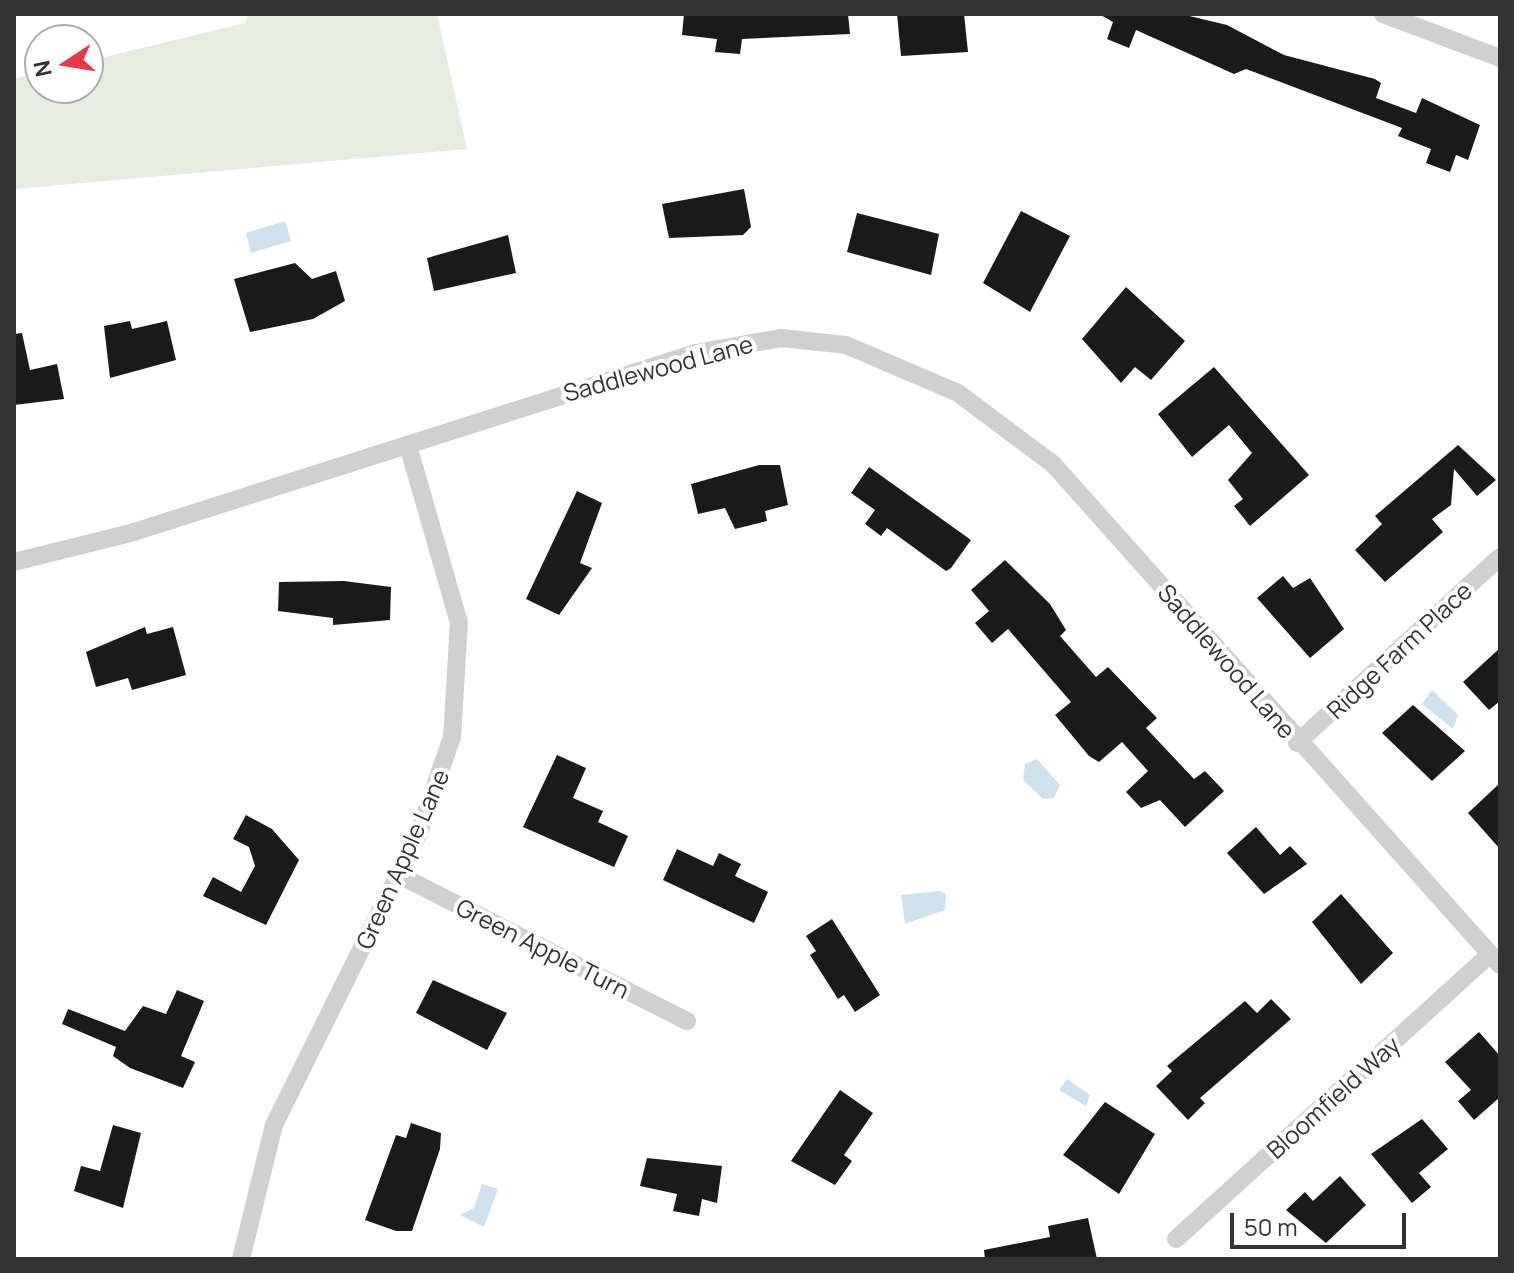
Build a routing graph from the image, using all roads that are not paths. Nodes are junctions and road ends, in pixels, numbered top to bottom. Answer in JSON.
{"nodes":[{"id":1,"x":1383,"y":14,"type":"edge"},
{"id":2,"x":1500,"y":58,"type":"edge"},
{"id":3,"x":408,"y":445,"type":"junction"},
{"id":4,"x":1500,"y":557,"type":"edge"},
{"id":5,"x":14,"y":562,"type":"edge"},
{"id":6,"x":1297,"y":743,"type":"junction"},
{"id":7,"x":399,"y":875,"type":"junction"},
{"id":8,"x":1495,"y":960,"type":"edge"},
{"id":9,"x":687,"y":1021,"type":"dead end"},
{"id":10,"x":1176,"y":1239,"type":"dead end"},
{"id":11,"x":241,"y":1259,"type":"edge"}],
"edges":[{"from":1,"to":2,"type":"street"},
{"from":3,"to":5,"type":"street","name":"Saddlewood Lane"},
{"from":3,"to":6,"type":"street","name":"Saddlewood Lane"},
{"from":3,"to":7,"type":"street","name":"Green Apple Lane"},
{"from":4,"to":6,"type":"street","name":"Ridge Farm Place"},
{"from":6,"to":8,"type":"street","name":"Saddlewood Lane"},
{"from":7,"to":9,"type":"street","name":"Green Apple Turn"},
{"from":7,"to":11,"type":"street","name":"Green Apple Lane"},
{"from":8,"to":10,"type":"street","name":"Bloomfield Way"}]}
